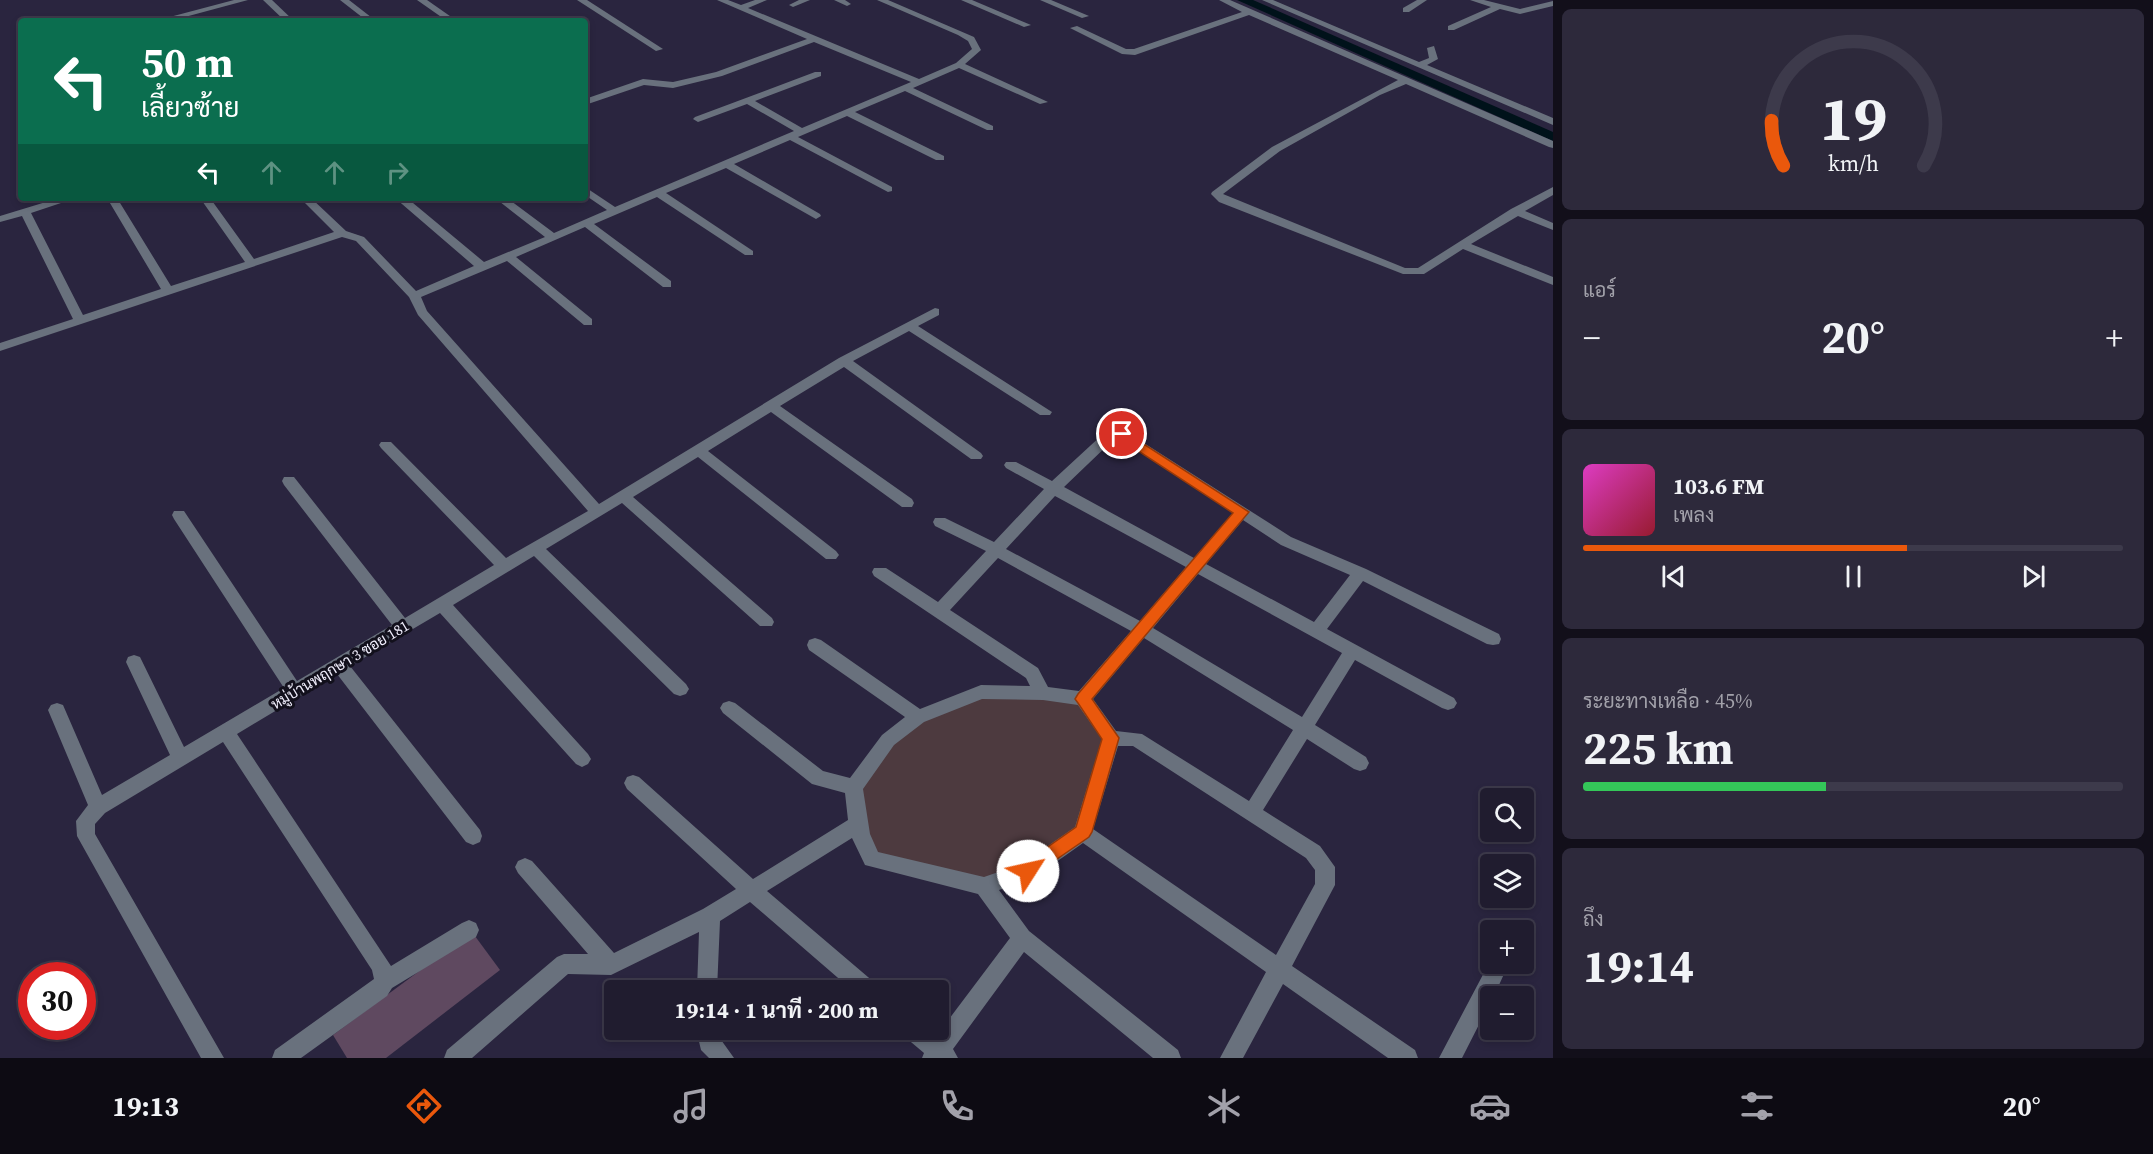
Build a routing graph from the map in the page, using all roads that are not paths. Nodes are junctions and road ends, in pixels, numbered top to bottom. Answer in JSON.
{"nodes":[{"id":1,"x":244,"y":0,"type":"edge"},
{"id":2,"x":267,"y":0,"type":"edge"},
{"id":3,"x":344,"y":0,"type":"edge"},
{"id":4,"x":421,"y":0,"type":"edge"},
{"id":5,"x":604,"y":0,"type":"edge"},
{"id":6,"x":721,"y":0,"type":"edge"},
{"id":7,"x":763,"y":0,"type":"edge"},
{"id":8,"x":806,"y":0,"type":"edge"},
{"id":9,"x":881,"y":0,"type":"edge"},
{"id":10,"x":965,"y":0,"type":"edge"},
{"id":11,"x":1044,"y":0,"type":"edge"},
{"id":12,"x":1223,"y":0,"type":"edge"},
{"id":13,"x":1266,"y":0,"type":"edge"},
{"id":14,"x":1423,"y":0,"type":"edge"},
{"id":15,"x":1474,"y":0,"type":"edge"},
{"id":16,"x":585,"y":2,"type":"edge"},
{"id":17,"x":1553,"y":3,"type":"edge"},
{"id":18,"x":793,"y":5,"type":"dead end"},
{"id":19,"x":1498,"y":7,"type":"junction"},
{"id":20,"x":741,"y":8,"type":"junction"},
{"id":21,"x":1406,"y":10,"type":"dead end"},
{"id":22,"x":196,"y":12,"type":"junction"},
{"id":23,"x":1249,"y":12,"type":"junction"},
{"id":24,"x":1085,"y":16,"type":"dead end"},
{"id":25,"x":170,"y":18,"type":"dead end"},
{"id":26,"x":203,"y":18,"type":"edge"},
{"id":27,"x":287,"y":18,"type":"edge"},
{"id":28,"x":368,"y":18,"type":"edge"},
{"id":29,"x":448,"y":18,"type":"edge"},
{"id":30,"x":1027,"y":25,"type":"dead end"},
{"id":31,"x":1074,"y":28,"type":"dead end"},
{"id":32,"x":1451,"y":28,"type":"dead end"},
{"id":33,"x":816,"y":38,"type":"junction"},
{"id":34,"x":1431,"y":48,"type":"dead end"},
{"id":35,"x":659,"y":49,"type":"dead end"},
{"id":36,"x":959,"y":65,"type":"junction"},
{"id":37,"x":1419,"y":65,"type":"junction"},
{"id":38,"x":818,"y":74,"type":"dead end"},
{"id":39,"x":1406,"y":80,"type":"junction"},
{"id":40,"x":919,"y":82,"type":"junction"},
{"id":41,"x":905,"y":88,"type":"junction"},
{"id":42,"x":588,"y":101,"type":"edge"},
{"id":43,"x":748,"y":101,"type":"junction"},
{"id":44,"x":1043,"y":102,"type":"dead end"},
{"id":45,"x":848,"y":112,"type":"junction"},
{"id":46,"x":698,"y":119,"type":"dead end"},
{"id":47,"x":1553,"y":122,"type":"edge"},
{"id":48,"x":990,"y":128,"type":"dead end"},
{"id":49,"x":801,"y":131,"type":"junction"},
{"id":50,"x":789,"y":136,"type":"junction"},
{"id":51,"x":1553,"y":145,"type":"edge"},
{"id":52,"x":940,"y":158,"type":"dead end"},
{"id":53,"x":725,"y":163,"type":"junction"},
{"id":54,"x":888,"y":189,"type":"dead end"},
{"id":55,"x":1553,"y":190,"type":"edge"},
{"id":56,"x":588,"y":192,"type":"edge"},
{"id":57,"x":657,"y":192,"type":"junction"},
{"id":58,"x":61,"y":201,"type":"edge"},
{"id":59,"x":114,"y":201,"type":"edge"},
{"id":60,"x":207,"y":201,"type":"edge"},
{"id":61,"x":308,"y":201,"type":"edge"},
{"id":62,"x":404,"y":201,"type":"edge"},
{"id":63,"x":504,"y":201,"type":"edge"},
{"id":64,"x":613,"y":210,"type":"junction"},
{"id":65,"x":1515,"y":211,"type":"junction"},
{"id":66,"x":25,"y":212,"type":"junction"},
{"id":67,"x":816,"y":216,"type":"dead end"},
{"id":68,"x":0,"y":219,"type":"edge"},
{"id":69,"x":585,"y":222,"type":"junction"},
{"id":70,"x":1553,"y":227,"type":"edge"},
{"id":71,"x":342,"y":233,"type":"junction"},
{"id":72,"x":551,"y":237,"type":"junction"},
{"id":73,"x":1462,"y":246,"type":"junction"},
{"id":74,"x":749,"y":253,"type":"dead end"},
{"id":75,"x":508,"y":256,"type":"junction"},
{"id":76,"x":252,"y":264,"type":"junction"},
{"id":77,"x":481,"y":266,"type":"junction"},
{"id":78,"x":1553,"y":281,"type":"edge"},
{"id":79,"x":667,"y":284,"type":"dead end"},
{"id":80,"x":169,"y":292,"type":"junction"},
{"id":81,"x":414,"y":296,"type":"junction"},
{"id":82,"x":935,"y":312,"type":"dead end"},
{"id":83,"x":80,"y":321,"type":"junction"},
{"id":84,"x":588,"y":322,"type":"dead end"},
{"id":85,"x":909,"y":326,"type":"junction"},
{"id":86,"x":0,"y":347,"type":"edge"},
{"id":87,"x":844,"y":361,"type":"junction"},
{"id":88,"x":773,"y":407,"type":"junction"},
{"id":89,"x":1045,"y":412,"type":"dead end"},
{"id":90,"x":386,"y":444,"type":"dead end"},
{"id":91,"x":698,"y":450,"type":"junction"},
{"id":92,"x":976,"y":456,"type":"dead end"},
{"id":93,"x":1011,"y":465,"type":"dead end"},
{"id":94,"x":289,"y":481,"type":"dead end"},
{"id":95,"x":1054,"y":489,"type":"junction"},
{"id":96,"x":623,"y":496,"type":"junction"},
{"id":97,"x":907,"y":503,"type":"dead end"},
{"id":98,"x":1242,"y":512,"type":"junction"},
{"id":99,"x":597,"y":513,"type":"junction"},
{"id":100,"x":179,"y":515,"type":"dead end"},
{"id":101,"x":940,"y":522,"type":"dead end"},
{"id":102,"x":995,"y":548,"type":"junction"},
{"id":103,"x":536,"y":549,"type":"junction"},
{"id":104,"x":831,"y":555,"type":"dead end"},
{"id":105,"x":505,"y":567,"type":"junction"},
{"id":106,"x":1196,"y":567,"type":"junction"},
{"id":107,"x":880,"y":572,"type":"dead end"},
{"id":108,"x":1360,"y":573,"type":"junction"},
{"id":109,"x":442,"y":604,"type":"junction"},
{"id":110,"x":938,"y":612,"type":"junction"},
{"id":111,"x":766,"y":622,"type":"dead end"},
{"id":112,"x":403,"y":627,"type":"junction"},
{"id":113,"x":1140,"y":630,"type":"junction"},
{"id":114,"x":1316,"y":632,"type":"junction"},
{"id":115,"x":1493,"y":639,"type":"dead end"},
{"id":116,"x":815,"y":645,"type":"dead end"},
{"id":117,"x":1352,"y":651,"type":"junction"},
{"id":118,"x":134,"y":662,"type":"dead end"},
{"id":119,"x":340,"y":665,"type":"junction"},
{"id":120,"x":680,"y":689,"type":"dead end"},
{"id":121,"x":295,"y":691,"type":"junction"},
{"id":122,"x":1043,"y":693,"type":"junction"},
{"id":123,"x":1083,"y":699,"type":"junction"},
{"id":124,"x":1448,"y":703,"type":"dead end"},
{"id":125,"x":729,"y":708,"type":"dead end"},
{"id":126,"x":57,"y":710,"type":"dead end"},
{"id":127,"x":918,"y":717,"type":"junction"},
{"id":128,"x":1306,"y":728,"type":"junction"},
{"id":129,"x":226,"y":732,"type":"junction"},
{"id":130,"x":1111,"y":738,"type":"junction"},
{"id":131,"x":181,"y":759,"type":"junction"},
{"id":132,"x":582,"y":759,"type":"dead end"},
{"id":133,"x":1360,"y":763,"type":"dead end"},
{"id":134,"x":633,"y":783,"type":"dead end"},
{"id":135,"x":854,"y":787,"type":"junction"},
{"id":136,"x":1252,"y":812,"type":"junction"},
{"id":137,"x":92,"y":814,"type":"junction"},
{"id":138,"x":858,"y":824,"type":"junction"},
{"id":139,"x":1083,"y":832,"type":"junction"},
{"id":140,"x":473,"y":836,"type":"dead end"},
{"id":141,"x":525,"y":867,"type":"dead end"},
{"id":142,"x":984,"y":886,"type":"junction"},
{"id":143,"x":750,"y":889,"type":"junction"},
{"id":144,"x":710,"y":916,"type":"junction"},
{"id":145,"x":469,"y":930,"type":"dead end"},
{"id":146,"x":1022,"y":938,"type":"junction"},
{"id":147,"x":611,"y":965,"type":"junction"},
{"id":148,"x":1280,"y":970,"type":"junction"},
{"id":149,"x":1494,"y":974,"type":"dead end"},
{"id":150,"x":707,"y":980,"type":"edge"},
{"id":151,"x":856,"y":980,"type":"edge"},
{"id":152,"x":385,"y":981,"type":"junction"},
{"id":153,"x":709,"y":1040,"type":"edge"},
{"id":154,"x":925,"y":1040,"type":"edge"},
{"id":155,"x":939,"y":1055,"type":"edge"},
{"id":156,"x":213,"y":1058,"type":"edge"},
{"id":157,"x":283,"y":1058,"type":"edge"},
{"id":158,"x":455,"y":1058,"type":"edge"},
{"id":159,"x":723,"y":1058,"type":"edge"},
{"id":160,"x":1170,"y":1058,"type":"edge"},
{"id":161,"x":1231,"y":1058,"type":"edge"},
{"id":162,"x":1407,"y":1058,"type":"edge"},
{"id":163,"x":1450,"y":1058,"type":"edge"}],
"edges":[{"from":1,"to":22,"type":"street"},
{"from":2,"to":27,"type":"street"},
{"from":3,"to":28,"type":"street"},
{"from":4,"to":29,"type":"street"},
{"from":5,"to":16,"type":"street"},
{"from":6,"to":20,"type":"street"},
{"from":7,"to":20,"type":"street"},
{"from":8,"to":18,"type":"street"},
{"from":9,"to":36,"type":"street"},
{"from":10,"to":30,"type":"street"},
{"from":11,"to":24,"type":"street"},
{"from":12,"to":23,"type":"street"},
{"from":13,"to":37,"type":"street"},
{"from":14,"to":21,"type":"street"},
{"from":15,"to":19,"type":"street"},
{"from":16,"to":35,"type":"street"},
{"from":17,"to":19,"type":"street"},
{"from":19,"to":32,"type":"street"},
{"from":20,"to":33,"type":"street"},
{"from":22,"to":25,"type":"street"},
{"from":22,"to":26,"type":"street"},
{"from":23,"to":31,"type":"street"},
{"from":23,"to":39,"type":"street"},
{"from":33,"to":40,"type":"street"},
{"from":33,"to":42,"type":"street"},
{"from":34,"to":37,"type":"street"},
{"from":36,"to":40,"type":"street"},
{"from":36,"to":44,"type":"street"},
{"from":37,"to":47,"type":"street"},
{"from":38,"to":43,"type":"street"},
{"from":39,"to":51,"type":"street"},
{"from":39,"to":73,"type":"street"},
{"from":40,"to":41,"type":"street"},
{"from":41,"to":45,"type":"street"},
{"from":41,"to":48,"type":"street"},
{"from":43,"to":46,"type":"street"},
{"from":43,"to":49,"type":"street"},
{"from":45,"to":49,"type":"street"},
{"from":45,"to":52,"type":"street"},
{"from":49,"to":50,"type":"street"},
{"from":50,"to":53,"type":"street"},
{"from":50,"to":54,"type":"street"},
{"from":53,"to":57,"type":"street"},
{"from":53,"to":67,"type":"street"},
{"from":55,"to":65,"type":"street"},
{"from":56,"to":64,"type":"street"},
{"from":57,"to":64,"type":"street"},
{"from":57,"to":74,"type":"street"},
{"from":58,"to":66,"type":"street"},
{"from":59,"to":80,"type":"street"},
{"from":60,"to":76,"type":"street"},
{"from":61,"to":71,"type":"street"},
{"from":62,"to":77,"type":"street"},
{"from":63,"to":72,"type":"street"},
{"from":64,"to":69,"type":"street"},
{"from":65,"to":70,"type":"street"},
{"from":65,"to":73,"type":"street"},
{"from":66,"to":68,"type":"street"},
{"from":66,"to":83,"type":"street"},
{"from":69,"to":72,"type":"street"},
{"from":69,"to":79,"type":"street"},
{"from":71,"to":76,"type":"street"},
{"from":71,"to":81,"type":"street"},
{"from":72,"to":75,"type":"street"},
{"from":73,"to":78,"type":"street"},
{"from":75,"to":77,"type":"street"},
{"from":75,"to":84,"type":"street"},
{"from":76,"to":80,"type":"street"},
{"from":77,"to":81,"type":"street"},
{"from":80,"to":83,"type":"street"},
{"from":81,"to":99,"type":"street"},
{"from":82,"to":85,"type":"street","name":"หมู่บ้านพฤกษา 3 ซอย 181"},
{"from":83,"to":86,"type":"street"},
{"from":85,"to":87,"type":"street","name":"หมู่บ้านพฤกษา 3 ซอย 181"},
{"from":85,"to":89,"type":"street"},
{"from":87,"to":88,"type":"street","name":"หมู่บ้านพฤกษา 3 ซอย 181"},
{"from":87,"to":92,"type":"street"},
{"from":88,"to":91,"type":"street","name":"หมู่บ้านพฤกษา 3 ซอย 181"},
{"from":88,"to":97,"type":"street"},
{"from":90,"to":105,"type":"street"},
{"from":91,"to":96,"type":"street","name":"หมู่บ้านพฤกษา 3 ซอย 181"},
{"from":91,"to":104,"type":"street"},
{"from":93,"to":95,"type":"street"},
{"from":94,"to":112,"type":"street"},
{"from":95,"to":98,"type":"street"},
{"from":95,"to":102,"type":"street"},
{"from":95,"to":106,"type":"street"},
{"from":96,"to":99,"type":"street","name":"หมู่บ้านพฤกษา 3 ซอย 181"},
{"from":96,"to":111,"type":"street"},
{"from":98,"to":106,"type":"street"},
{"from":98,"to":108,"type":"street"},
{"from":99,"to":103,"type":"street","name":"หมู่บ้านพฤกษา 3 ซอย 181"},
{"from":100,"to":121,"type":"street"},
{"from":101,"to":102,"type":"street"},
{"from":102,"to":110,"type":"street"},
{"from":102,"to":113,"type":"street"},
{"from":103,"to":105,"type":"street","name":"หมู่บ้านพฤกษา 3 ซอย 181"},
{"from":103,"to":120,"type":"street"},
{"from":105,"to":109,"type":"street","name":"หมู่บ้านพฤกษา 3 ซอย 181"},
{"from":106,"to":113,"type":"street"},
{"from":106,"to":114,"type":"street"},
{"from":107,"to":110,"type":"street"},
{"from":108,"to":114,"type":"street"},
{"from":108,"to":115,"type":"street"},
{"from":109,"to":112,"type":"street","name":"หมู่บ้านพฤกษา 3 ซอย 181"},
{"from":109,"to":132,"type":"street"},
{"from":110,"to":122,"type":"street"},
{"from":112,"to":119,"type":"street","name":"หมู่บ้านพฤกษา 3 ซอย 181"},
{"from":113,"to":123,"type":"street"},
{"from":113,"to":128,"type":"street"},
{"from":114,"to":117,"type":"street"},
{"from":116,"to":127,"type":"street"},
{"from":117,"to":124,"type":"street"},
{"from":117,"to":128,"type":"street"},
{"from":118,"to":131,"type":"street"},
{"from":119,"to":121,"type":"street","name":"หมู่บ้านพฤกษา 3 ซอย 181"},
{"from":119,"to":140,"type":"street"},
{"from":121,"to":129,"type":"street","name":"หมู่บ้านพฤกษา 3 ซอย 181"},
{"from":122,"to":123,"type":"street"},
{"from":122,"to":127,"type":"street"},
{"from":123,"to":130,"type":"street"},
{"from":125,"to":135,"type":"street"},
{"from":126,"to":137,"type":"street"},
{"from":127,"to":135,"type":"street"},
{"from":128,"to":133,"type":"street"},
{"from":128,"to":136,"type":"street"},
{"from":129,"to":131,"type":"street","name":"หมู่บ้านพฤกษา 3 ซอย 181"},
{"from":129,"to":152,"type":"street"},
{"from":130,"to":136,"type":"street"},
{"from":130,"to":139,"type":"street"},
{"from":131,"to":137,"type":"street","name":"หมู่บ้านพฤกษา 3 ซอย 181"},
{"from":134,"to":143,"type":"street"},
{"from":135,"to":138,"type":"street"},
{"from":136,"to":148,"type":"street"},
{"from":137,"to":156,"type":"street"},
{"from":138,"to":142,"type":"street"},
{"from":138,"to":143,"type":"street"},
{"from":139,"to":142,"type":"street"},
{"from":139,"to":148,"type":"street"},
{"from":141,"to":147,"type":"street"},
{"from":142,"to":146,"type":"street"},
{"from":143,"to":144,"type":"street"},
{"from":143,"to":151,"type":"street"},
{"from":144,"to":147,"type":"street"},
{"from":144,"to":150,"type":"street"},
{"from":145,"to":152,"type":"street"},
{"from":146,"to":155,"type":"street"},
{"from":146,"to":160,"type":"street"},
{"from":147,"to":158,"type":"street"},
{"from":148,"to":161,"type":"street"},
{"from":148,"to":162,"type":"street"},
{"from":149,"to":163,"type":"street"},
{"from":152,"to":157,"type":"street"},
{"from":153,"to":159,"type":"street"},
{"from":154,"to":155,"type":"street"}]}
